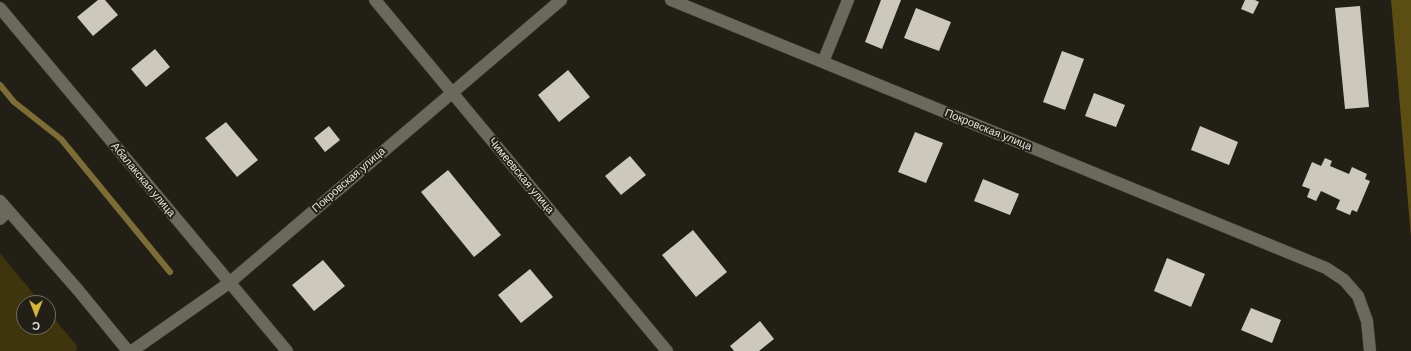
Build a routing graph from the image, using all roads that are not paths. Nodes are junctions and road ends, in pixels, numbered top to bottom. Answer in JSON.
{"nodes":[{"id":1,"x":375,"y":0,"type":"edge"},
{"id":2,"x":561,"y":0,"type":"edge"},
{"id":3,"x":671,"y":0,"type":"edge"},
{"id":4,"x":848,"y":0,"type":"edge"},
{"id":5,"x":0,"y":8,"type":"edge"},
{"id":6,"x":823,"y":62,"type":"junction"},
{"id":7,"x":452,"y":92,"type":"junction"},
{"id":8,"x":0,"y":201,"type":"edge"},
{"id":9,"x":4,"y":215,"type":"edge"},
{"id":10,"x":230,"y":283,"type":"junction"},
{"id":11,"x":128,"y":351,"type":"edge"},
{"id":12,"x":132,"y":351,"type":"edge"},
{"id":13,"x":287,"y":351,"type":"edge"},
{"id":14,"x":668,"y":351,"type":"edge"},
{"id":15,"x":1370,"y":351,"type":"edge"}],
"edges":[{"from":1,"to":7,"type":"street","name":"Чимеевская улица"},
{"from":2,"to":7,"type":"street","name":"Покровская улица"},
{"from":3,"to":6,"type":"street","name":"Покровская улица"},
{"from":4,"to":6,"type":"street"},
{"from":5,"to":10,"type":"street","name":"Абалакская улица"},
{"from":6,"to":15,"type":"street","name":"Покровская улица"},
{"from":7,"to":10,"type":"street","name":"Покровская улица"},
{"from":7,"to":14,"type":"street","name":"Чимеевская улица"},
{"from":8,"to":9,"type":"street"},
{"from":9,"to":11,"type":"street"},
{"from":10,"to":12,"type":"street","name":"Покровская улица"},
{"from":10,"to":13,"type":"street","name":"Абалакская улица"}]}
